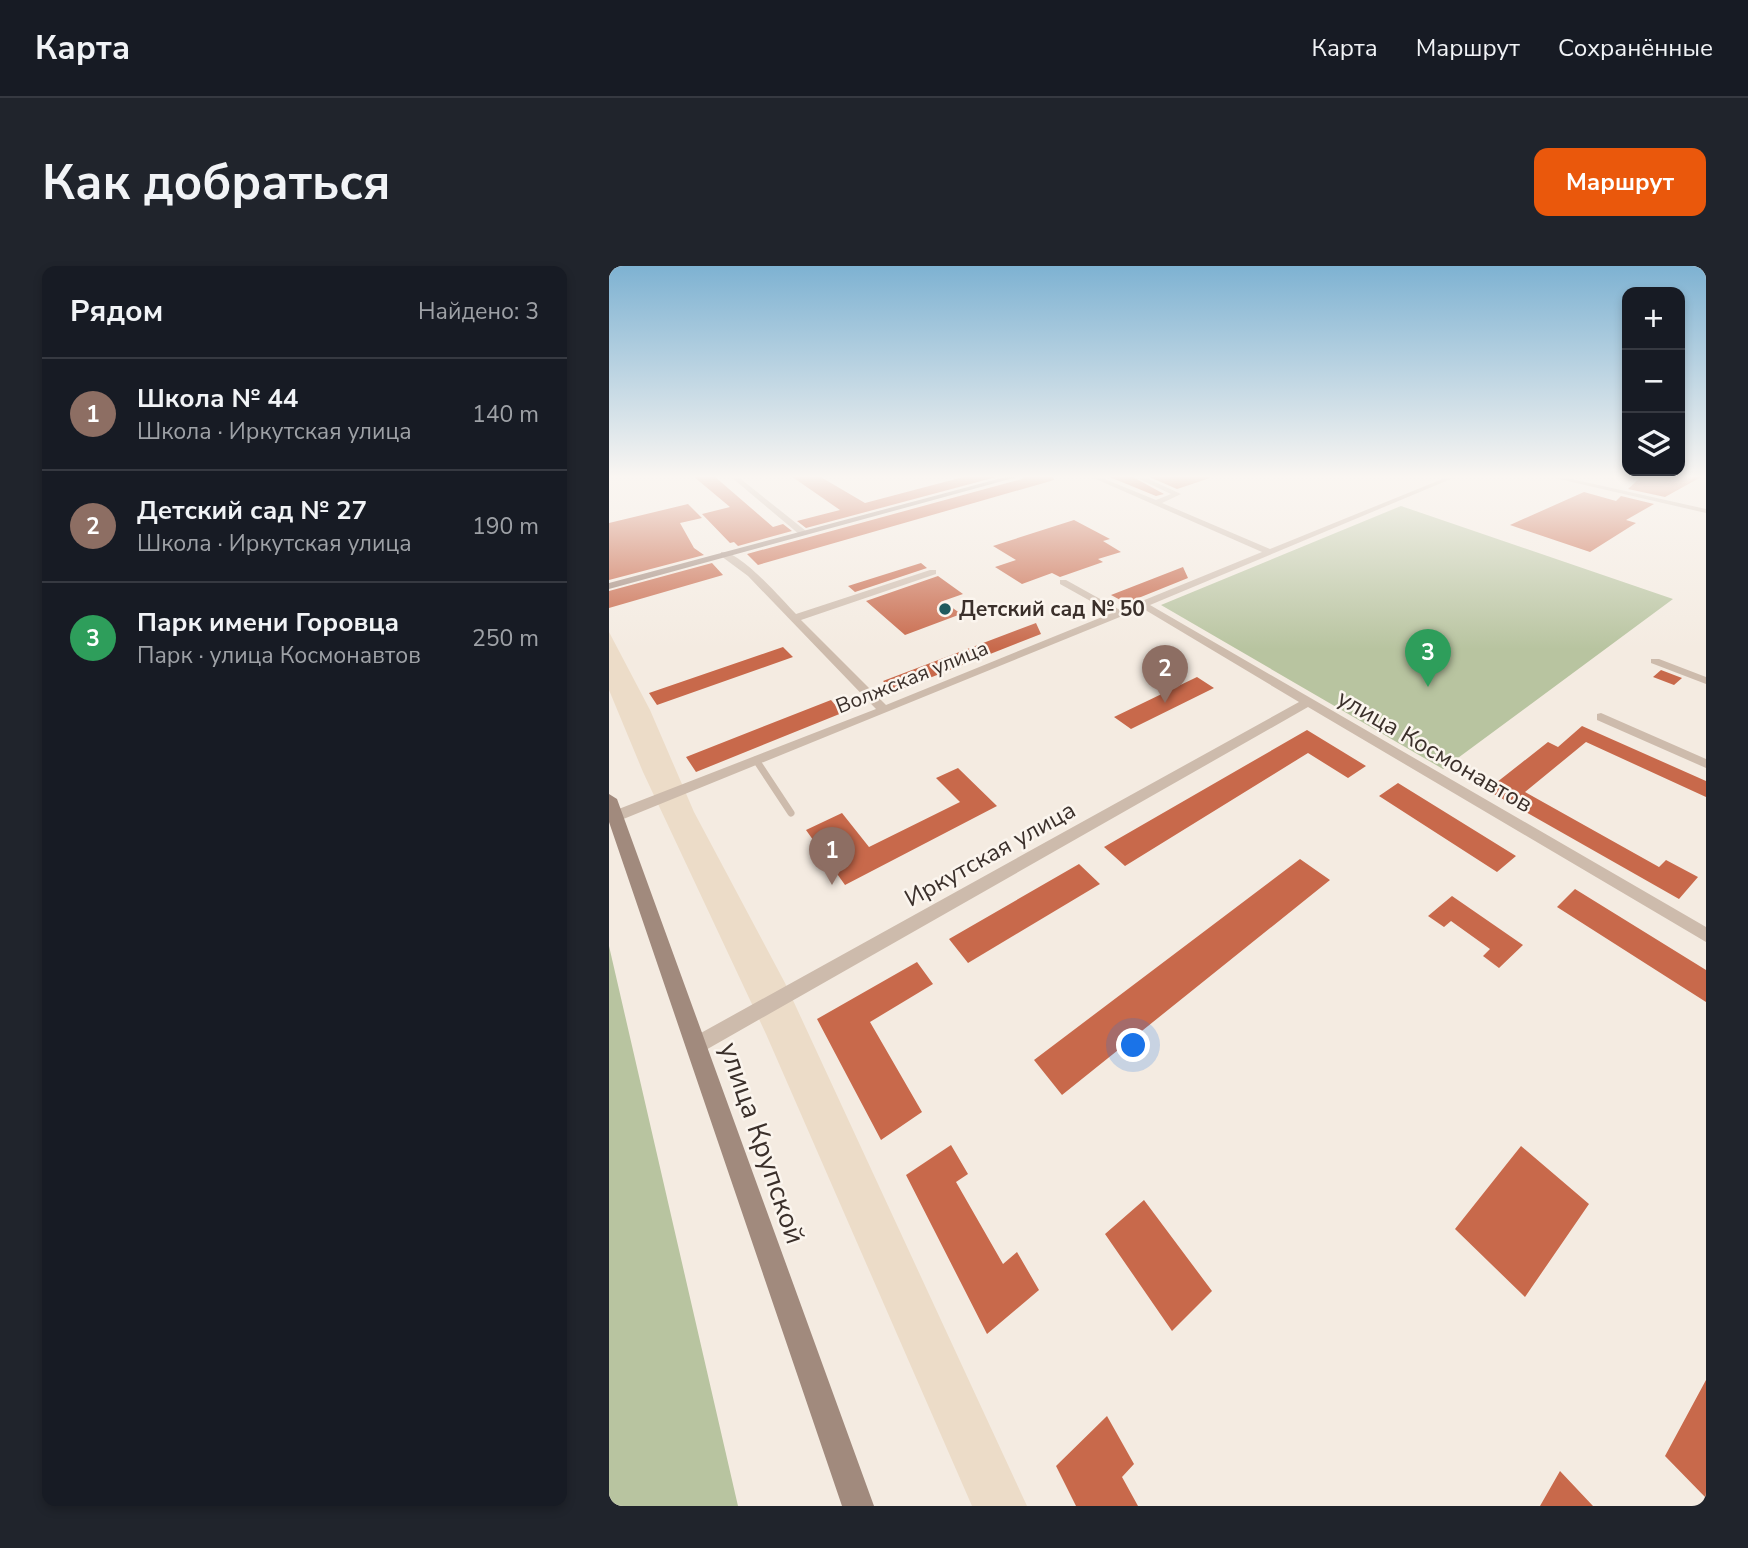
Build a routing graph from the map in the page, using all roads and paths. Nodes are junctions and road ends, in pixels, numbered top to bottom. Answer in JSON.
{"nodes":[{"id":1,"x":800,"y":534,"type":"edge"},
{"id":2,"x":1228,"y":534,"type":"edge"},
{"id":3,"x":1310,"y":534,"type":"edge"},
{"id":4,"x":1268,"y":551,"type":"junction"},
{"id":5,"x":724,"y":554,"type":"junction"},
{"id":6,"x":933,"y":572,"type":"dead end"},
{"id":7,"x":1063,"y":582,"type":"dead end"},
{"id":8,"x":609,"y":586,"type":"edge"},
{"id":9,"x":1142,"y":604,"type":"junction"},
{"id":10,"x":1117,"y":612,"type":"junction"},
{"id":11,"x":793,"y":619,"type":"junction"},
{"id":12,"x":1655,"y":661,"type":"dead end"},
{"id":13,"x":1706,"y":681,"type":"edge"},
{"id":14,"x":1306,"y":703,"type":"junction"},
{"id":15,"x":884,"y":710,"type":"junction"},
{"id":16,"x":1601,"y":717,"type":"dead end"},
{"id":17,"x":755,"y":761,"type":"junction"},
{"id":18,"x":1706,"y":764,"type":"edge"},
{"id":19,"x":612,"y":807,"type":"edge"},
{"id":20,"x":791,"y":813,"type":"dead end"},
{"id":21,"x":1706,"y":935,"type":"edge"},
{"id":22,"x":697,"y":1045,"type":"junction"},
{"id":23,"x":858,"y":1506,"type":"edge"}],
"edges":[{"from":1,"to":5,"type":"street"},
{"from":2,"to":4,"type":"street"},
{"from":3,"to":4,"type":"street","name":"Волжская улица"},
{"from":4,"to":9,"type":"street","name":"Волжская улица"},
{"from":5,"to":8,"type":"street"},
{"from":5,"to":11,"type":"street"},
{"from":6,"to":11,"type":"street"},
{"from":7,"to":10,"type":"street"},
{"from":9,"to":10,"type":"street","name":"Волжская улица"},
{"from":9,"to":14,"type":"street","name":"улица Космонавтов"},
{"from":10,"to":15,"type":"street","name":"Волжская улица"},
{"from":11,"to":15,"type":"street"},
{"from":12,"to":13,"type":"street"},
{"from":14,"to":21,"type":"street","name":"улица Космонавтов"},
{"from":14,"to":22,"type":"street","name":"Иркутская улица"},
{"from":15,"to":17,"type":"street","name":"Волжская улица"},
{"from":16,"to":18,"type":"street"},
{"from":17,"to":19,"type":"street","name":"Волжская улица"},
{"from":17,"to":20,"type":"lane"},
{"from":19,"to":22,"type":"street","name":"улица Крупской"},
{"from":22,"to":23,"type":"street","name":"улица Крупской"}]}
